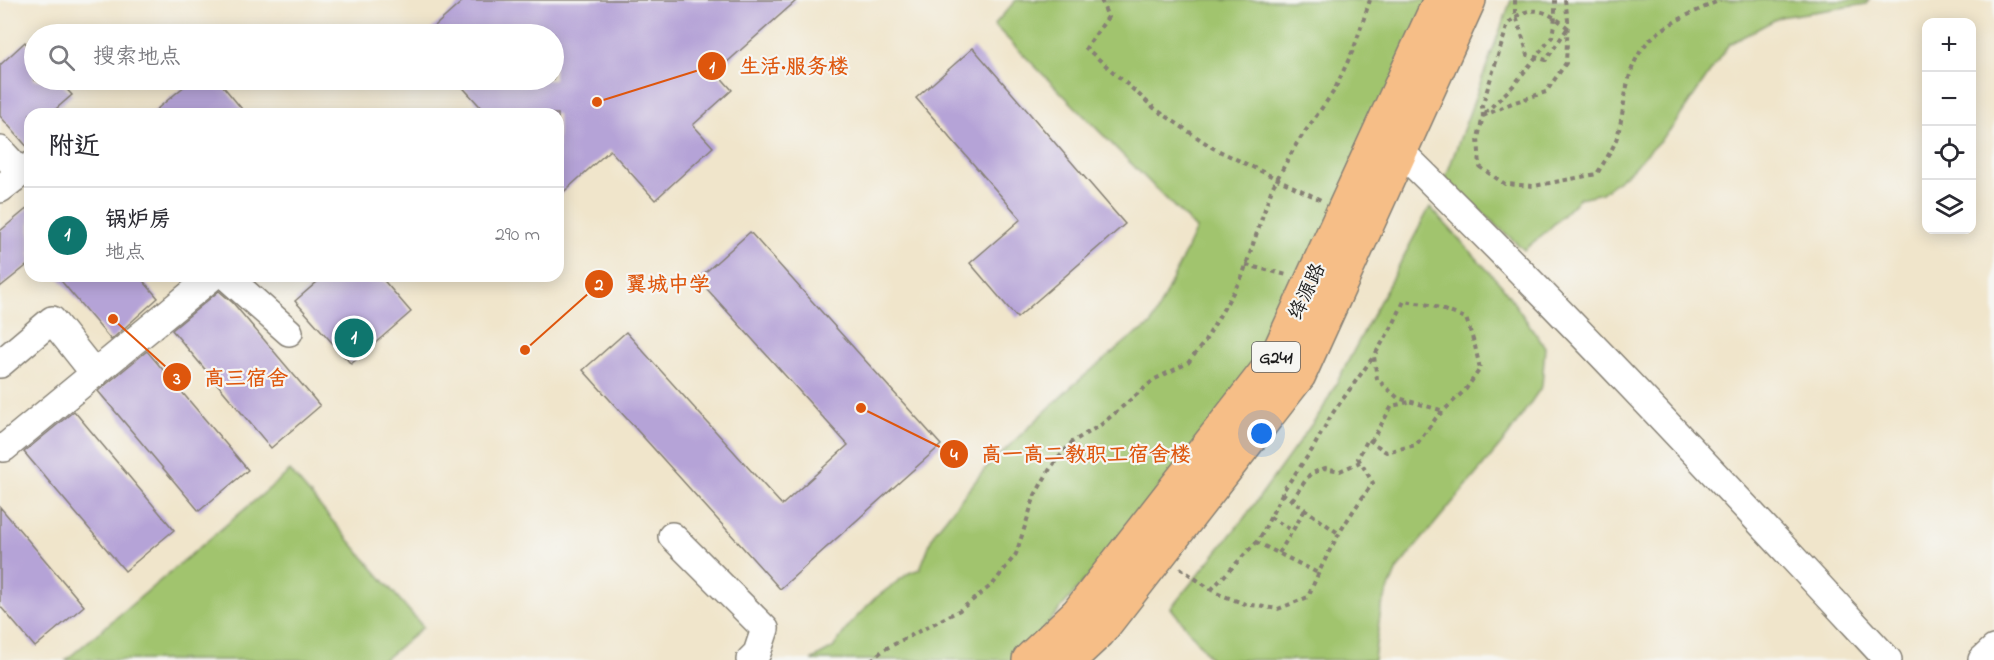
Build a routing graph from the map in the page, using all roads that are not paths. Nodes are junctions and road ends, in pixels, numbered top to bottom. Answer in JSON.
{"nodes":[{"id":1,"x":1440,"y":0,"type":"edge"},
{"id":2,"x":1469,"y":0,"type":"edge"},
{"id":3,"x":0,"y":150,"type":"edge"},
{"id":4,"x":1401,"y":152,"type":"junction"},
{"id":5,"x":17,"y":176,"type":"edge"},
{"id":6,"x":206,"y":282,"type":"edge"},
{"id":7,"x":233,"y":282,"type":"edge"},
{"id":8,"x":289,"y":332,"type":"dead end"},
{"id":9,"x":0,"y":364,"type":"edge"},
{"id":10,"x":95,"y":374,"type":"junction"},
{"id":11,"x":4,"y":448,"type":"dead end"},
{"id":12,"x":672,"y":536,"type":"dead end"},
{"id":13,"x":1994,"y":649,"type":"edge"},
{"id":14,"x":750,"y":660,"type":"edge"},
{"id":15,"x":1029,"y":660,"type":"edge"},
{"id":16,"x":1069,"y":660,"type":"edge"},
{"id":17,"x":1888,"y":660,"type":"edge"},
{"id":18,"x":1982,"y":660,"type":"edge"}],
"edges":[{"from":1,"to":15,"type":"highway","name":"绛源路","number":"G241"},
{"from":2,"to":4,"type":"highway","name":"绛源路","number":"G241"},
{"from":3,"to":5,"type":"street"},
{"from":4,"to":16,"type":"highway","name":"绛源路","number":"G241"},
{"from":4,"to":17,"type":"street"},
{"from":6,"to":10,"type":"street"},
{"from":7,"to":8,"type":"street"},
{"from":9,"to":10,"type":"street"},
{"from":10,"to":11,"type":"street"},
{"from":12,"to":14,"type":"street"},
{"from":13,"to":18,"type":"street"}]}
